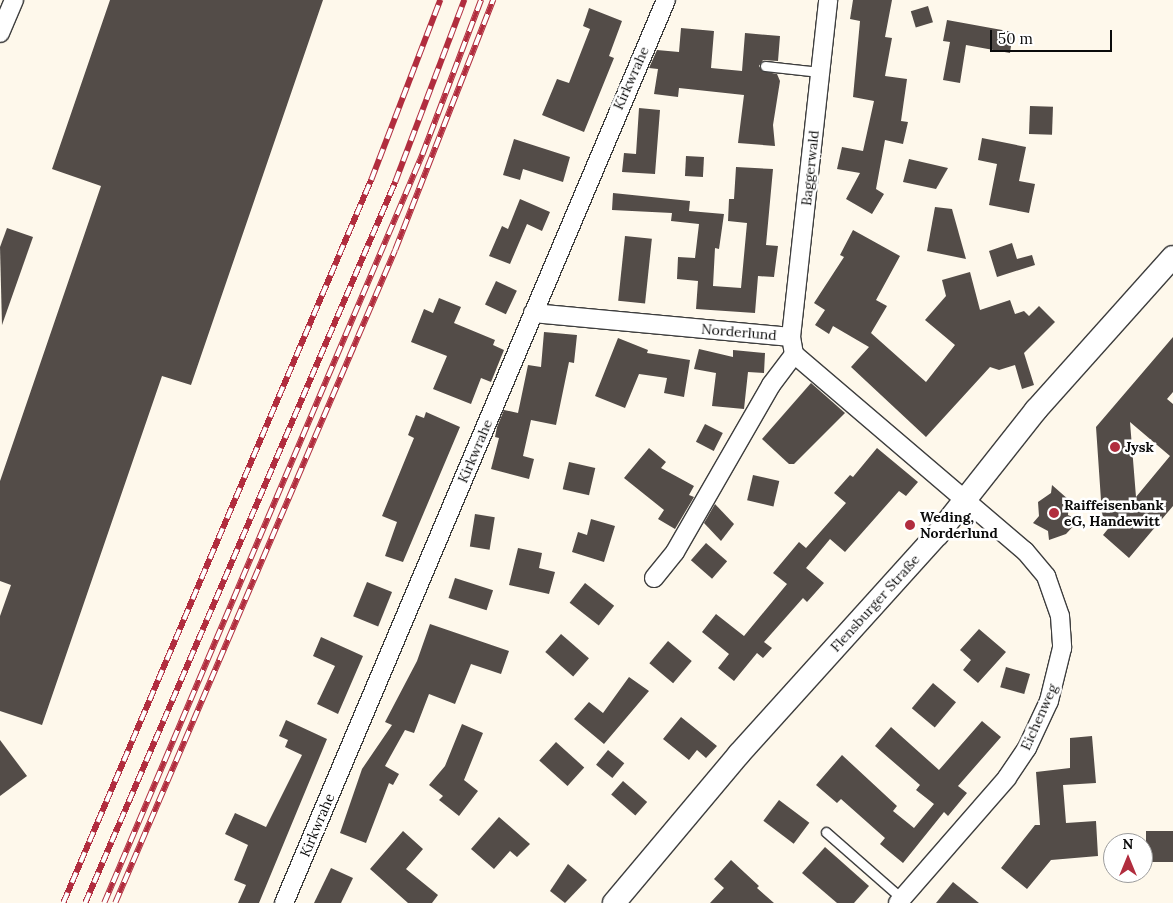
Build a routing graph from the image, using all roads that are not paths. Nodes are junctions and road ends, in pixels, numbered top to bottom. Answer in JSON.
{"nodes":[{"id":1,"x":14,"y":0,"type":"edge"},
{"id":2,"x":666,"y":0,"type":"edge"},
{"id":3,"x":828,"y":0,"type":"edge"},
{"id":4,"x":0,"y":33,"type":"edge"},
{"id":5,"x":765,"y":66,"type":"dead end"},
{"id":6,"x":820,"y":72,"type":"junction"},
{"id":7,"x":1173,"y":257,"type":"edge"},
{"id":8,"x":533,"y":313,"type":"junction"},
{"id":9,"x":791,"y":336,"type":"junction"},
{"id":10,"x":794,"y":354,"type":"junction"},
{"id":11,"x":965,"y":501,"type":"junction"},
{"id":12,"x":654,"y":578,"type":"dead end"},
{"id":13,"x":826,"y":832,"type":"dead end"},
{"id":14,"x":899,"y":901,"type":"edge"},
{"id":15,"x":284,"y":903,"type":"edge"},
{"id":16,"x":614,"y":903,"type":"edge"}],
"edges":[{"from":1,"to":4,"type":"street"},
{"from":2,"to":8,"type":"street","name":"Kirkwrahe"},
{"from":3,"to":6,"type":"street","name":"Baggerwald"},
{"from":5,"to":6,"type":"lane"},
{"from":6,"to":9,"type":"street","name":"Baggerwald"},
{"from":7,"to":11,"type":"street","name":"Flensburger Straße"},
{"from":8,"to":9,"type":"street","name":"Norderlund"},
{"from":8,"to":15,"type":"street","name":"Kirkwrahe"},
{"from":9,"to":10,"type":"street","name":"Norderlund"},
{"from":10,"to":11,"type":"street"},
{"from":10,"to":12,"type":"street"},
{"from":11,"to":14,"type":"street","name":"Eichenweg"},
{"from":11,"to":16,"type":"street","name":"Flensburger Straße"},
{"from":13,"to":14,"type":"lane","name":"Eichenweg"}]}
